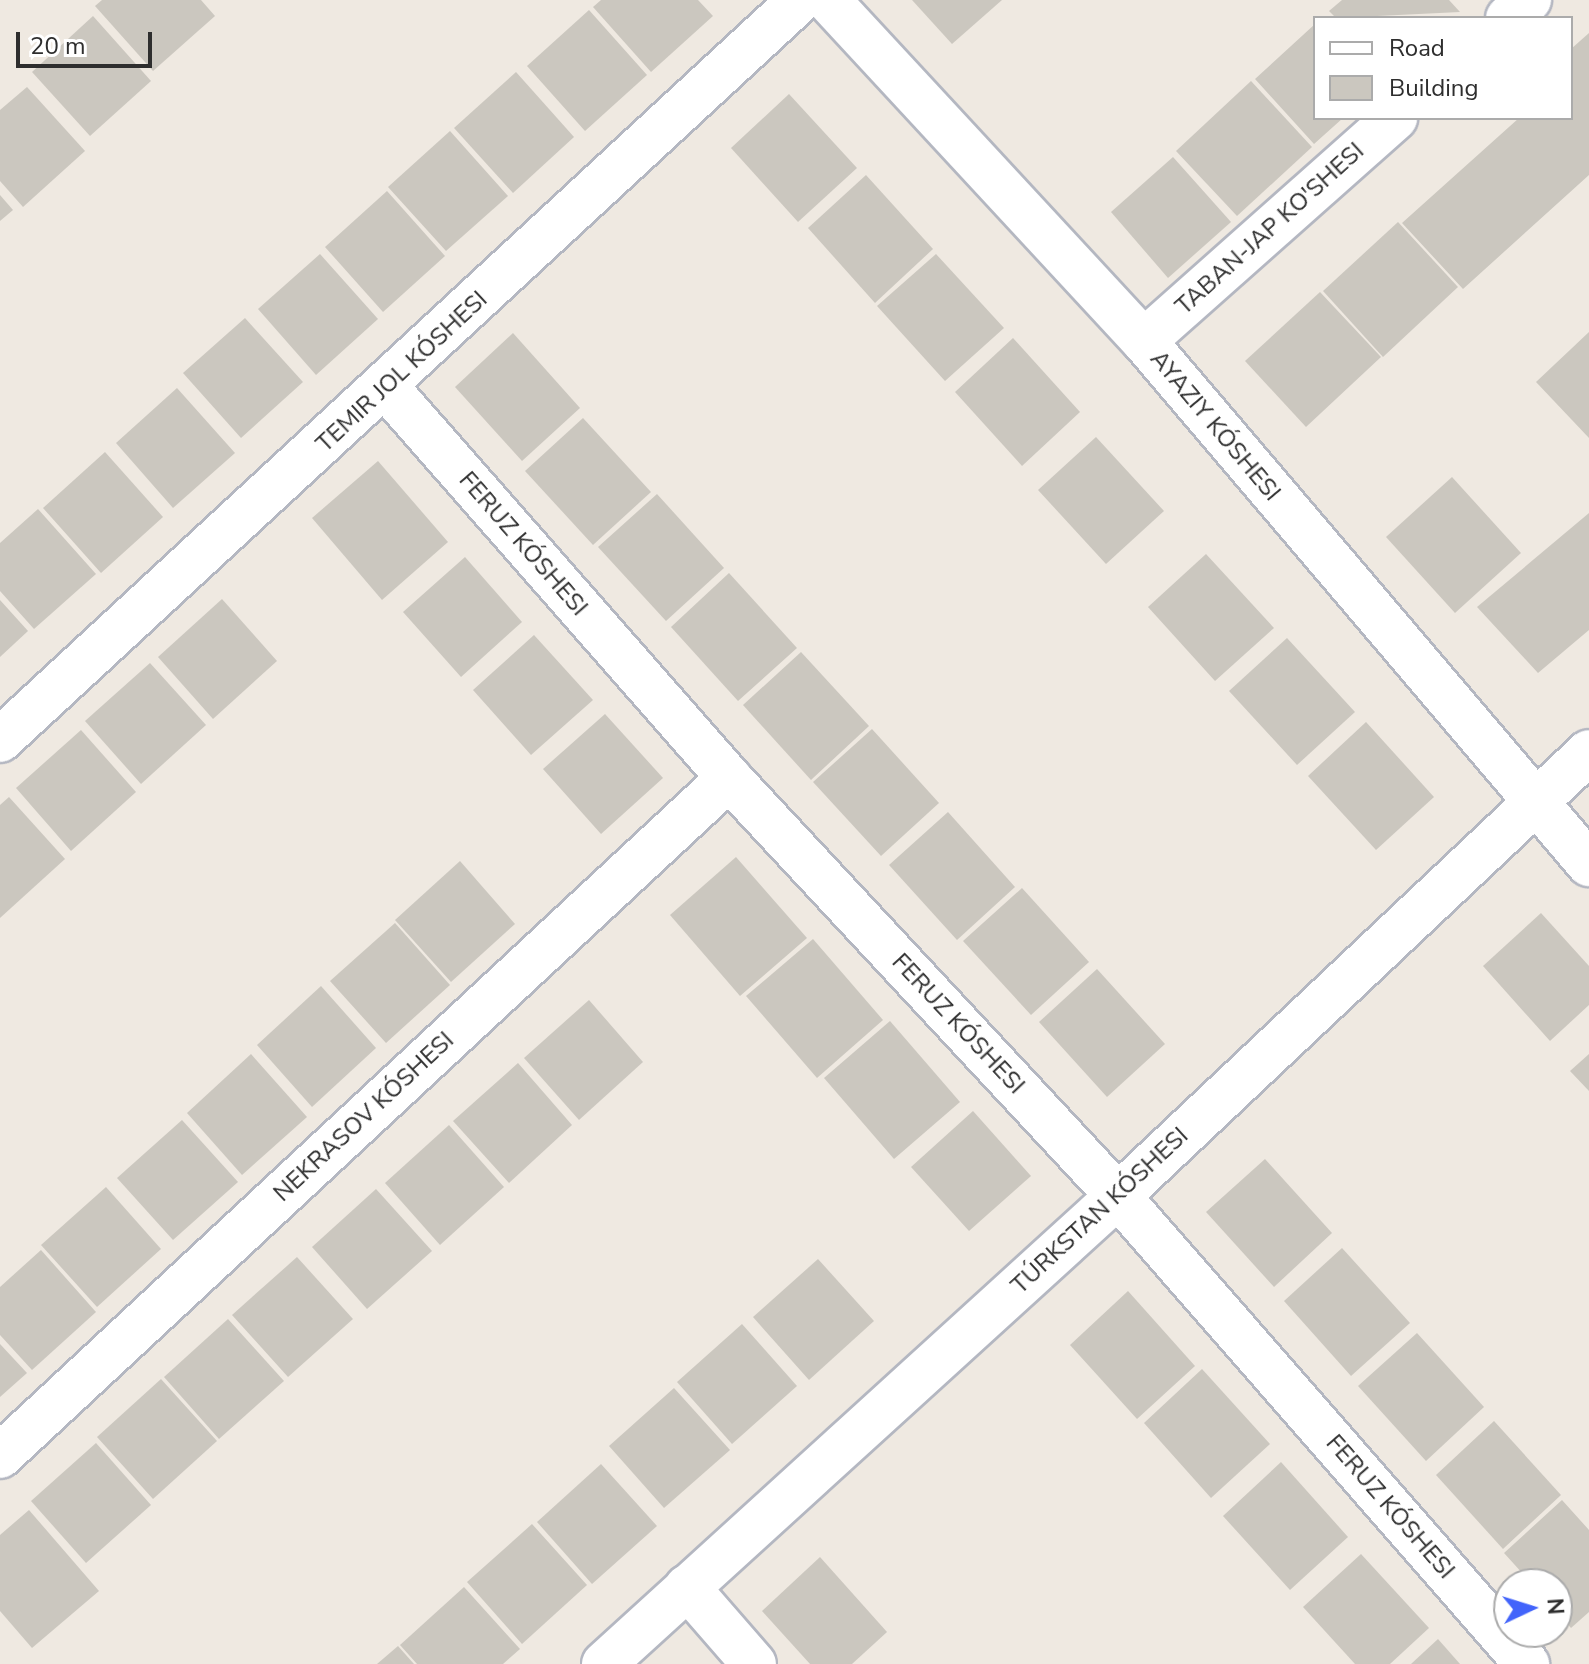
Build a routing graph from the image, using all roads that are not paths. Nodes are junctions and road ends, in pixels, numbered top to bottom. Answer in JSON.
{"nodes":[{"id":1,"x":800,"y":0,"type":"edge"},
{"id":2,"x":828,"y":0,"type":"edge"},
{"id":3,"x":1529,"y":0,"type":"edge"},
{"id":4,"x":1510,"y":16,"type":"edge"},
{"id":5,"x":1393,"y":120,"type":"edge"},
{"id":6,"x":1144,"y":341,"type":"junction"},
{"id":7,"x":386,"y":387,"type":"junction"},
{"id":8,"x":0,"y":740,"type":"edge"},
{"id":9,"x":1589,"y":752,"type":"edge"},
{"id":10,"x":729,"y":778,"type":"junction"},
{"id":11,"x":1531,"y":804,"type":"junction"},
{"id":12,"x":1589,"y":864,"type":"edge"},
{"id":13,"x":1118,"y":1196,"type":"junction"},
{"id":14,"x":0,"y":1456,"type":"edge"},
{"id":15,"x":687,"y":1587,"type":"junction"},
{"id":16,"x":604,"y":1664,"type":"edge"},
{"id":17,"x":754,"y":1664,"type":"edge"},
{"id":18,"x":1527,"y":1664,"type":"edge"}],
"edges":[{"from":1,"to":7,"type":"street","name":"TEMIR JOL KÓSHESI"},
{"from":2,"to":6,"type":"street","name":"AYAZIY KÓSHESI"},
{"from":3,"to":4,"type":"street"},
{"from":5,"to":6,"type":"street","name":"TABAN-JAP KO'SHESI"},
{"from":6,"to":11,"type":"street","name":"AYAZIY KÓSHESI"},
{"from":7,"to":8,"type":"street","name":"TEMIR JOL KÓSHESI"},
{"from":7,"to":10,"type":"street","name":"FERUZ KÓSHESI"},
{"from":9,"to":11,"type":"street","name":"TÚRKSTAN KÓSHESI"},
{"from":10,"to":13,"type":"street","name":"FERUZ KÓSHESI"},
{"from":10,"to":14,"type":"street","name":"NEKRASOV KÓSHESI"},
{"from":11,"to":12,"type":"street","name":"AYAZIY KÓSHESI"},
{"from":11,"to":13,"type":"street","name":"TÚRKSTAN KÓSHESI"},
{"from":13,"to":15,"type":"street","name":"TÚRKSTAN KÓSHESI"},
{"from":13,"to":18,"type":"street","name":"FERUZ KÓSHESI"},
{"from":15,"to":16,"type":"street","name":"TÚRKSTAN KÓSHESI"},
{"from":15,"to":17,"type":"street"}]}
